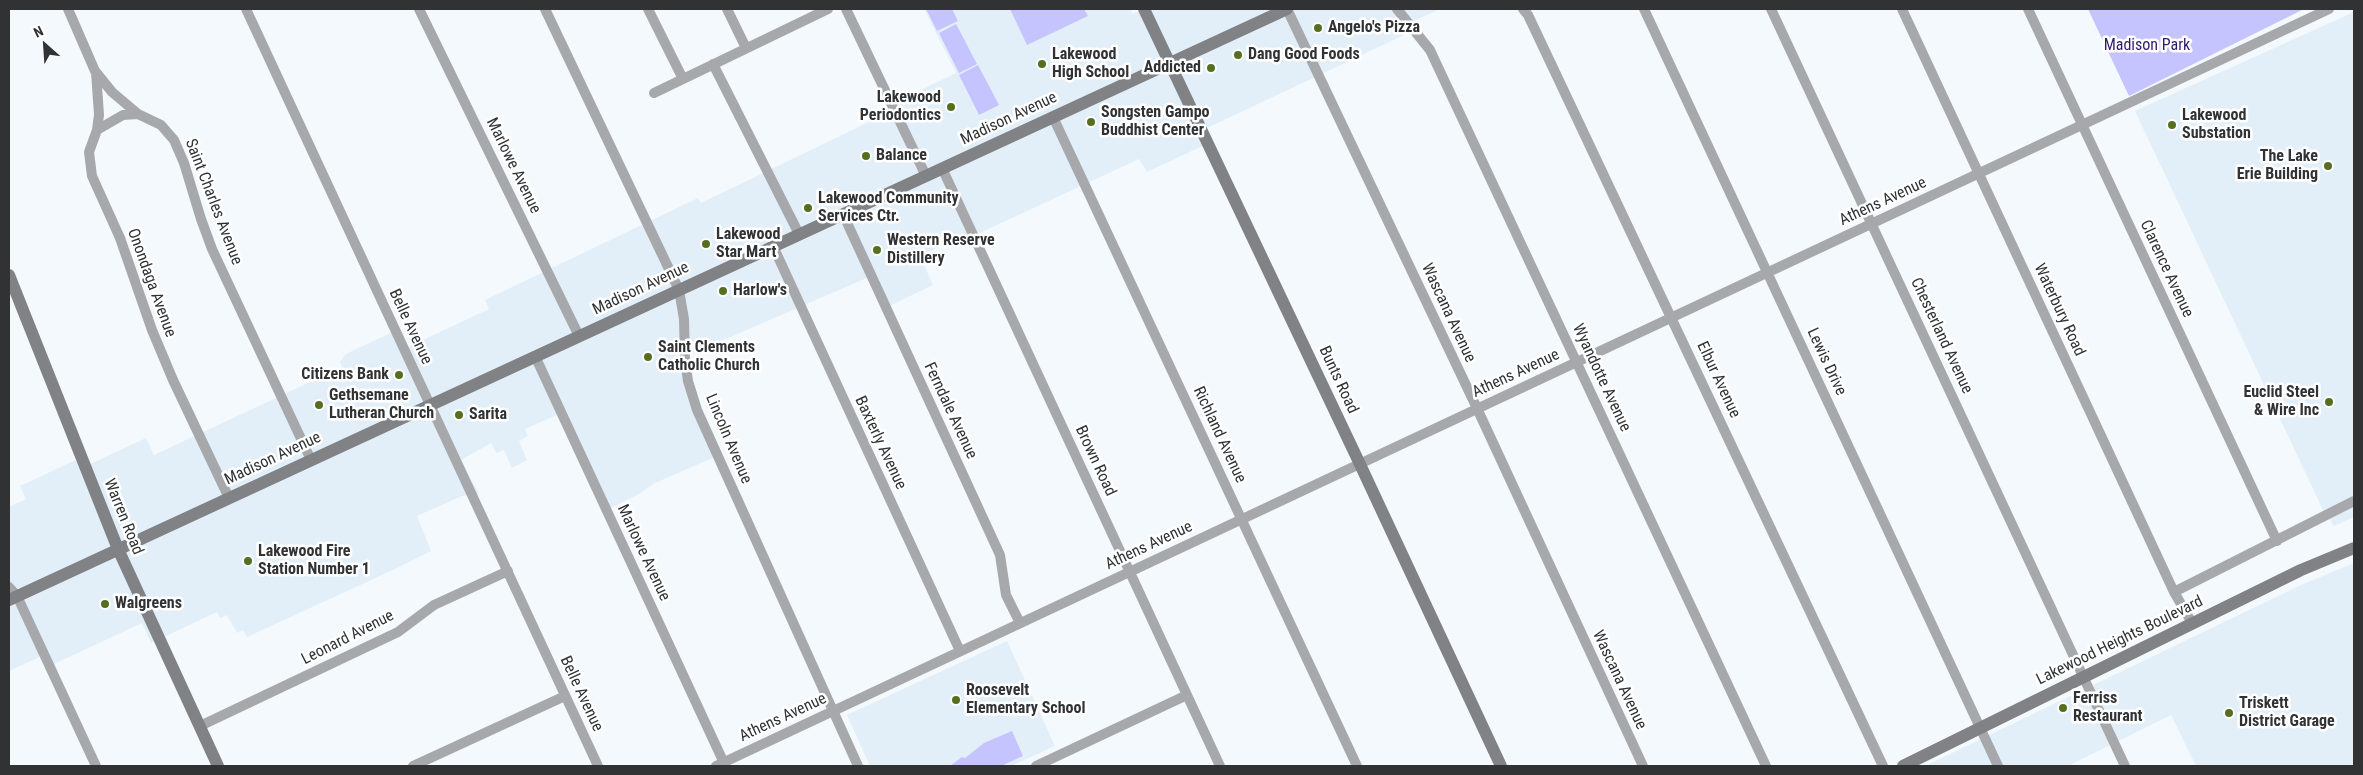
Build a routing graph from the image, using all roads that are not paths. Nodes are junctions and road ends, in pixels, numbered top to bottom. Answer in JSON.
{"nodes":[{"id":1,"x":68,"y":9,"type":"edge"},
{"id":2,"x":246,"y":9,"type":"edge"},
{"id":3,"x":419,"y":9,"type":"edge"},
{"id":4,"x":545,"y":9,"type":"edge"},
{"id":5,"x":648,"y":9,"type":"edge"},
{"id":6,"x":727,"y":9,"type":"edge"},
{"id":7,"x":828,"y":9,"type":"edge"},
{"id":8,"x":846,"y":9,"type":"edge"},
{"id":9,"x":1144,"y":9,"type":"edge"},
{"id":10,"x":1287,"y":9,"type":"edge"},
{"id":11,"x":1397,"y":9,"type":"edge"},
{"id":12,"x":1523,"y":9,"type":"edge"},
{"id":13,"x":1644,"y":9,"type":"edge"},
{"id":14,"x":1771,"y":9,"type":"edge"},
{"id":15,"x":1902,"y":9,"type":"edge"},
{"id":16,"x":2028,"y":9,"type":"edge"},
{"id":17,"x":2329,"y":9,"type":"edge"},
{"id":18,"x":1269,"y":13,"type":"edge"},
{"id":19,"x":746,"y":48,"type":"junction"},
{"id":20,"x":1170,"y":63,"type":"junction"},
{"id":21,"x":714,"y":64,"type":"junction"},
{"id":22,"x":95,"y":71,"type":"junction"},
{"id":23,"x":683,"y":79,"type":"junction"},
{"id":24,"x":654,"y":93,"type":"dead end"},
{"id":25,"x":138,"y":114,"type":"junction"},
{"id":26,"x":1053,"y":117,"type":"junction"},
{"id":27,"x":2082,"y":125,"type":"junction"},
{"id":28,"x":97,"y":130,"type":"junction"},
{"id":29,"x":942,"y":168,"type":"junction"},
{"id":30,"x":1978,"y":174,"type":"junction"},
{"id":31,"x":926,"y":176,"type":"junction"},
{"id":32,"x":843,"y":214,"type":"junction"},
{"id":33,"x":1872,"y":224,"type":"junction"},
{"id":34,"x":799,"y":234,"type":"junction"},
{"id":35,"x":773,"y":246,"type":"junction"},
{"id":36,"x":1768,"y":272,"type":"junction"},
{"id":37,"x":9,"y":275,"type":"edge"},
{"id":38,"x":679,"y":290,"type":"junction"},
{"id":39,"x":1672,"y":317,"type":"junction"},
{"id":40,"x":579,"y":336,"type":"junction"},
{"id":41,"x":535,"y":356,"type":"junction"},
{"id":42,"x":1577,"y":362,"type":"junction"},
{"id":43,"x":430,"y":405,"type":"junction"},
{"id":44,"x":1477,"y":409,"type":"junction"},
{"id":45,"x":310,"y":460,"type":"junction"},
{"id":46,"x":1360,"y":464,"type":"junction"},
{"id":47,"x":229,"y":498,"type":"junction"},
{"id":48,"x":2354,"y":502,"type":"edge"},
{"id":49,"x":1242,"y":519,"type":"junction"},
{"id":50,"x":2276,"y":541,"type":"junction"},
{"id":51,"x":2354,"y":548,"type":"edge"},
{"id":52,"x":118,"y":549,"type":"junction"},
{"id":53,"x":508,"y":571,"type":"junction"},
{"id":54,"x":1130,"y":572,"type":"junction"},
{"id":55,"x":2174,"y":592,"type":"junction"},
{"id":56,"x":12,"y":594,"type":"edge"},
{"id":57,"x":2192,"y":623,"type":"junction"},
{"id":58,"x":1020,"y":624,"type":"junction"},
{"id":59,"x":960,"y":652,"type":"junction"},
{"id":60,"x":2083,"y":677,"type":"junction"},
{"id":61,"x":1187,"y":694,"type":"junction"},
{"id":62,"x":566,"y":696,"type":"junction"},
{"id":63,"x":833,"y":711,"type":"junction"},
{"id":64,"x":200,"y":726,"type":"junction"},
{"id":65,"x":1981,"y":727,"type":"junction"},
{"id":66,"x":720,"y":764,"type":"edge"},
{"id":67,"x":96,"y":766,"type":"edge"},
{"id":68,"x":218,"y":766,"type":"edge"},
{"id":69,"x":413,"y":766,"type":"edge"},
{"id":70,"x":598,"y":766,"type":"edge"},
{"id":71,"x":858,"y":766,"type":"edge"},
{"id":72,"x":1036,"y":766,"type":"edge"},
{"id":73,"x":1220,"y":766,"type":"edge"},
{"id":74,"x":1358,"y":766,"type":"edge"},
{"id":75,"x":1500,"y":766,"type":"edge"},
{"id":76,"x":1643,"y":766,"type":"edge"},
{"id":77,"x":1766,"y":766,"type":"edge"},
{"id":78,"x":1883,"y":766,"type":"edge"},
{"id":79,"x":1902,"y":766,"type":"edge"},
{"id":80,"x":1998,"y":766,"type":"edge"},
{"id":81,"x":2125,"y":766,"type":"edge"}],
"edges":[{"from":1,"to":22,"type":"street","name":"Saint Charles Avenue"},
{"from":2,"to":43,"type":"street","name":"Belle Avenue"},
{"from":3,"to":40,"type":"street","name":"Marlowe Avenue"},
{"from":4,"to":38,"type":"street","name":"Lincoln Avenue"},
{"from":5,"to":23,"type":"street"},
{"from":6,"to":19,"type":"street"},
{"from":7,"to":19,"type":"street"},
{"from":8,"to":31,"type":"street"},
{"from":9,"to":20,"type":"main road","name":"Bunts Road"},
{"from":10,"to":18,"type":"main road","name":"Madison Avenue"},
{"from":10,"to":44,"type":"street","name":"Wascana Avenue"},
{"from":11,"to":42,"type":"street","name":"Wyandotte Avenue"},
{"from":12,"to":39,"type":"street","name":"Elbur Avenue"},
{"from":13,"to":36,"type":"street","name":"Lewis Drive"},
{"from":14,"to":33,"type":"street","name":"Chesterland Avenue"},
{"from":15,"to":30,"type":"street","name":"Waterbury Road"},
{"from":16,"to":27,"type":"street","name":"Clarence Avenue"},
{"from":17,"to":27,"type":"street","name":"Athens Avenue"},
{"from":18,"to":20,"type":"main road","name":"Madison Avenue"},
{"from":19,"to":21,"type":"street"},
{"from":20,"to":26,"type":"main road","name":"Madison Avenue"},
{"from":20,"to":46,"type":"main road","name":"Bunts Road"},
{"from":21,"to":23,"type":"street"},
{"from":21,"to":34,"type":"street"},
{"from":22,"to":25,"type":"street","name":"Saint Charles Avenue"},
{"from":22,"to":28,"type":"street","name":"Onondaga Avenue"},
{"from":23,"to":24,"type":"street"},
{"from":25,"to":28,"type":"street"},
{"from":25,"to":45,"type":"street","name":"Saint Charles Avenue"},
{"from":26,"to":29,"type":"main road","name":"Madison Avenue"},
{"from":26,"to":49,"type":"street","name":"Richland Avenue"},
{"from":27,"to":30,"type":"street","name":"Athens Avenue"},
{"from":27,"to":50,"type":"street","name":"Clarence Avenue"},
{"from":28,"to":47,"type":"street","name":"Onondaga Avenue"},
{"from":29,"to":31,"type":"main road","name":"Madison Avenue"},
{"from":29,"to":54,"type":"street","name":"Brown Road"},
{"from":30,"to":33,"type":"street","name":"Athens Avenue"},
{"from":30,"to":55,"type":"street","name":"Waterbury Road"},
{"from":31,"to":32,"type":"main road","name":"Madison Avenue"},
{"from":32,"to":34,"type":"main road","name":"Madison Avenue"},
{"from":32,"to":58,"type":"street","name":"Ferndale Avenue"},
{"from":33,"to":36,"type":"street","name":"Athens Avenue"},
{"from":33,"to":60,"type":"street","name":"Chesterland Avenue"},
{"from":34,"to":35,"type":"main road","name":"Madison Avenue"},
{"from":35,"to":38,"type":"main road","name":"Madison Avenue"},
{"from":35,"to":59,"type":"street","name":"Baxterly Avenue"},
{"from":36,"to":39,"type":"street","name":"Athens Avenue"},
{"from":36,"to":65,"type":"street","name":"Lewis Drive"},
{"from":37,"to":52,"type":"main road","name":"Warren Road"},
{"from":38,"to":40,"type":"main road","name":"Madison Avenue"},
{"from":38,"to":63,"type":"street","name":"Lincoln Avenue"},
{"from":39,"to":42,"type":"street","name":"Athens Avenue"},
{"from":39,"to":78,"type":"street","name":"Elbur Avenue"},
{"from":40,"to":41,"type":"main road","name":"Madison Avenue"},
{"from":41,"to":43,"type":"main road","name":"Madison Avenue"},
{"from":41,"to":66,"type":"street","name":"Marlowe Avenue"},
{"from":42,"to":44,"type":"street","name":"Athens Avenue"},
{"from":42,"to":77,"type":"street","name":"Wyandotte Avenue"},
{"from":43,"to":45,"type":"main road","name":"Madison Avenue"},
{"from":43,"to":53,"type":"street","name":"Belle Avenue"},
{"from":44,"to":46,"type":"street","name":"Athens Avenue"},
{"from":44,"to":76,"type":"street","name":"Wascana Avenue"},
{"from":45,"to":47,"type":"main road","name":"Madison Avenue"},
{"from":46,"to":49,"type":"street","name":"Athens Avenue"},
{"from":46,"to":75,"type":"main road","name":"Bunts Road"},
{"from":47,"to":52,"type":"main road","name":"Madison Avenue"},
{"from":48,"to":50,"type":"street"},
{"from":49,"to":54,"type":"street","name":"Athens Avenue"},
{"from":49,"to":74,"type":"street","name":"Richland Avenue"},
{"from":50,"to":55,"type":"street"},
{"from":51,"to":57,"type":"main road","name":"Lakewood Heights Boulevard"},
{"from":52,"to":56,"type":"main road","name":"Madison Avenue"},
{"from":52,"to":64,"type":"main road","name":"Warren Road"},
{"from":53,"to":62,"type":"street","name":"Belle Avenue"},
{"from":53,"to":64,"type":"street","name":"Leonard Avenue"},
{"from":54,"to":58,"type":"street","name":"Athens Avenue"},
{"from":54,"to":61,"type":"street","name":"Brown Road"},
{"from":55,"to":57,"type":"street","name":"Waterbury Road"},
{"from":56,"to":67,"type":"street"},
{"from":57,"to":60,"type":"main road","name":"Lakewood Heights Boulevard"},
{"from":58,"to":59,"type":"street","name":"Athens Avenue"},
{"from":59,"to":63,"type":"street","name":"Athens Avenue"},
{"from":60,"to":65,"type":"main road","name":"Lakewood Heights Boulevard"},
{"from":60,"to":81,"type":"street","name":"Chesterland Avenue"},
{"from":61,"to":72,"type":"street"},
{"from":61,"to":73,"type":"street","name":"Brown Road"},
{"from":62,"to":69,"type":"street"},
{"from":62,"to":70,"type":"street","name":"Belle Avenue"},
{"from":63,"to":66,"type":"street","name":"Athens Avenue"},
{"from":63,"to":71,"type":"street","name":"Lincoln Avenue"},
{"from":64,"to":68,"type":"main road","name":"Warren Road"},
{"from":65,"to":79,"type":"main road","name":"Lakewood Heights Boulevard"},
{"from":65,"to":80,"type":"street","name":"Lewis Drive"}]}
